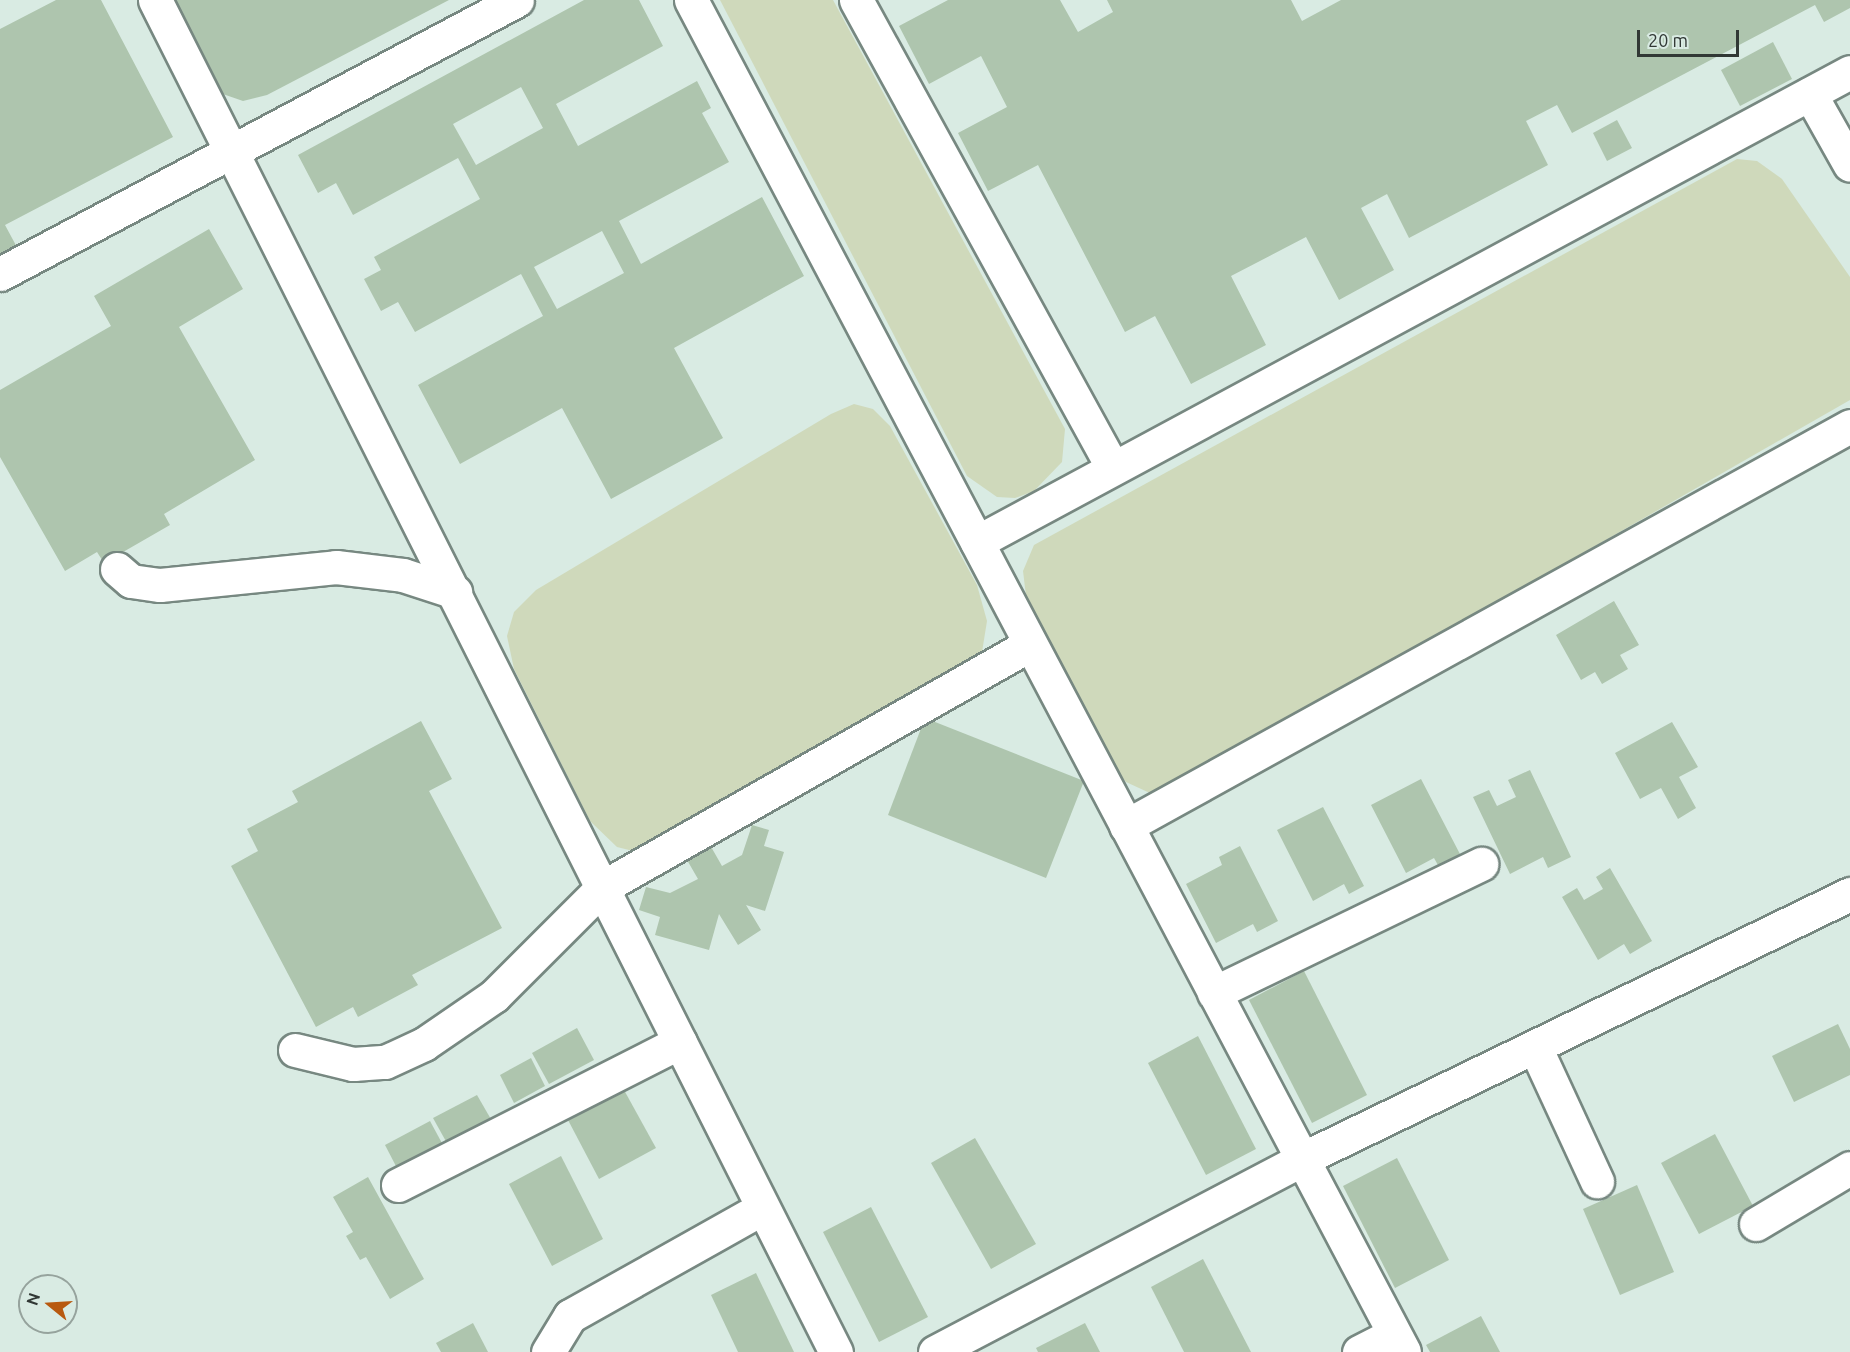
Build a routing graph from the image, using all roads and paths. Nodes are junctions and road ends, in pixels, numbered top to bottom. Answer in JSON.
{"nodes":[{"id":1,"x":155,"y":0,"type":"edge"},
{"id":2,"x":517,"y":0,"type":"edge"},
{"id":3,"x":691,"y":0,"type":"edge"},
{"id":4,"x":856,"y":0,"type":"edge"},
{"id":5,"x":1850,"y":72,"type":"edge"},
{"id":6,"x":1810,"y":94,"type":"junction"},
{"id":7,"x":234,"y":150,"type":"junction"},
{"id":8,"x":1850,"y":165,"type":"edge"},
{"id":9,"x":0,"y":274,"type":"edge"},
{"id":10,"x":1850,"y":426,"type":"edge"},
{"id":11,"x":1113,"y":468,"type":"junction"},
{"id":12,"x":977,"y":542,"type":"junction"},
{"id":13,"x":117,"y":569,"type":"dead end"},
{"id":14,"x":455,"y":592,"type":"junction"},
{"id":15,"x":1030,"y":644,"type":"junction"},
{"id":16,"x":1126,"y":826,"type":"junction"},
{"id":17,"x":1481,"y":864,"type":"dead end"},
{"id":18,"x":603,"y":887,"type":"junction"},
{"id":19,"x":1850,"y":894,"type":"edge"},
{"id":20,"x":1214,"y":993,"type":"junction"},
{"id":21,"x":680,"y":1042,"type":"junction"},
{"id":22,"x":1535,"y":1047,"type":"junction"},
{"id":23,"x":295,"y":1050,"type":"dead end"},
{"id":24,"x":1302,"y":1160,"type":"junction"},
{"id":25,"x":1850,"y":1168,"type":"edge"},
{"id":26,"x":1597,"y":1180,"type":"dead end"},
{"id":27,"x":398,"y":1185,"type":"dead end"},
{"id":28,"x":748,"y":1216,"type":"dead end"},
{"id":29,"x":1756,"y":1224,"type":"dead end"},
{"id":30,"x":1399,"y":1343,"type":"edge"},
{"id":31,"x":548,"y":1352,"type":"edge"},
{"id":32,"x":836,"y":1352,"type":"edge"},
{"id":33,"x":935,"y":1352,"type":"edge"},
{"id":34,"x":1359,"y":1352,"type":"edge"}],
"edges":[{"from":1,"to":7,"type":"lane"},
{"from":2,"to":7,"type":"lane"},
{"from":3,"to":12,"type":"lane"},
{"from":4,"to":11,"type":"lane"},
{"from":5,"to":6,"type":"lane"},
{"from":6,"to":8,"type":"lane"},
{"from":6,"to":11,"type":"lane"},
{"from":7,"to":9,"type":"lane"},
{"from":7,"to":14,"type":"lane"},
{"from":10,"to":16,"type":"lane"},
{"from":11,"to":12,"type":"lane"},
{"from":12,"to":15,"type":"lane"},
{"from":13,"to":14,"type":"lane"},
{"from":14,"to":18,"type":"lane"},
{"from":15,"to":16,"type":"lane"},
{"from":15,"to":18,"type":"lane"},
{"from":16,"to":20,"type":"lane"},
{"from":17,"to":20,"type":"lane"},
{"from":18,"to":21,"type":"lane"},
{"from":18,"to":23,"type":"lane"},
{"from":19,"to":22,"type":"lane"},
{"from":20,"to":24,"type":"lane"},
{"from":21,"to":27,"type":"lane"},
{"from":21,"to":32,"type":"lane"},
{"from":22,"to":24,"type":"lane"},
{"from":22,"to":26,"type":"lane"},
{"from":24,"to":30,"type":"lane"},
{"from":24,"to":33,"type":"lane"},
{"from":25,"to":29,"type":"lane"},
{"from":28,"to":31,"type":"lane"},
{"from":30,"to":34,"type":"lane"}]}
